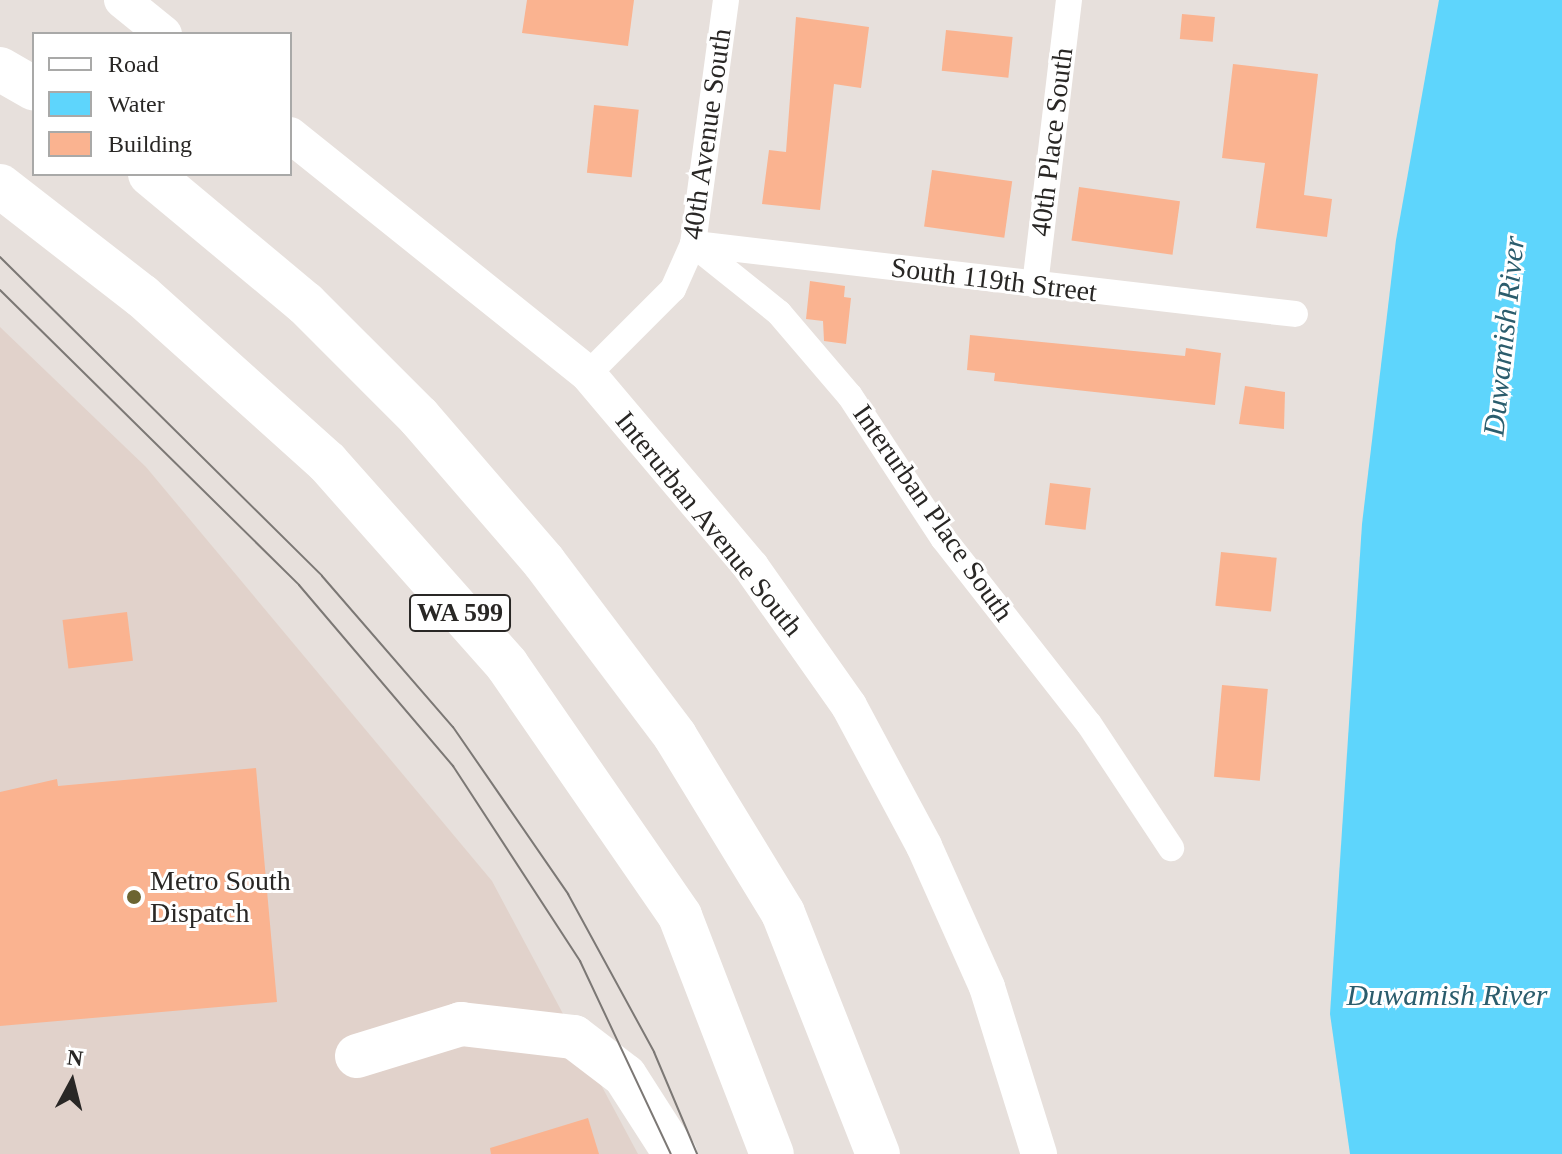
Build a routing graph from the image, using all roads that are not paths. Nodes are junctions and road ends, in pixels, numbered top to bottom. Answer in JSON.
{"nodes":[{"id":1,"x":122,"y":0,"type":"edge"},
{"id":2,"x":726,"y":0,"type":"edge"},
{"id":3,"x":1069,"y":0,"type":"edge"},
{"id":4,"x":162,"y":32,"type":"edge"},
{"id":5,"x":0,"y":69,"type":"edge"},
{"id":6,"x":32,"y":88,"type":"edge"},
{"id":7,"x":292,"y":137,"type":"edge"},
{"id":8,"x":152,"y":176,"type":"edge"},
{"id":9,"x":0,"y":186,"type":"edge"},
{"id":10,"x":693,"y":244,"type":"junction"},
{"id":11,"x":1035,"y":285,"type":"junction"},
{"id":12,"x":1295,"y":314,"type":"dead end"},
{"id":13,"x":588,"y":374,"type":"junction"},
{"id":14,"x":1171,"y":848,"type":"dead end"},
{"id":15,"x":357,"y":1056,"type":"dead end"},
{"id":16,"x":675,"y":1154,"type":"edge"},
{"id":17,"x":772,"y":1154,"type":"edge"},
{"id":18,"x":878,"y":1154,"type":"edge"},
{"id":19,"x":1039,"y":1154,"type":"edge"}],
"edges":[{"from":1,"to":4,"type":"street"},
{"from":2,"to":10,"type":"street","name":"40th Avenue South"},
{"from":3,"to":11,"type":"street","name":"40th Place South"},
{"from":5,"to":6,"type":"highway"},
{"from":7,"to":13,"type":"street","name":"Interurban Avenue South"},
{"from":8,"to":18,"type":"highway"},
{"from":9,"to":17,"type":"highway","number":"WA 599"},
{"from":10,"to":11,"type":"street","name":"South 119th Street"},
{"from":10,"to":13,"type":"street","name":"40th Avenue South"},
{"from":10,"to":14,"type":"street","name":"Interurban Place South"},
{"from":11,"to":12,"type":"street","name":"South 119th Street"},
{"from":13,"to":19,"type":"street","name":"Interurban Avenue South"},
{"from":15,"to":16,"type":"highway"}]}
